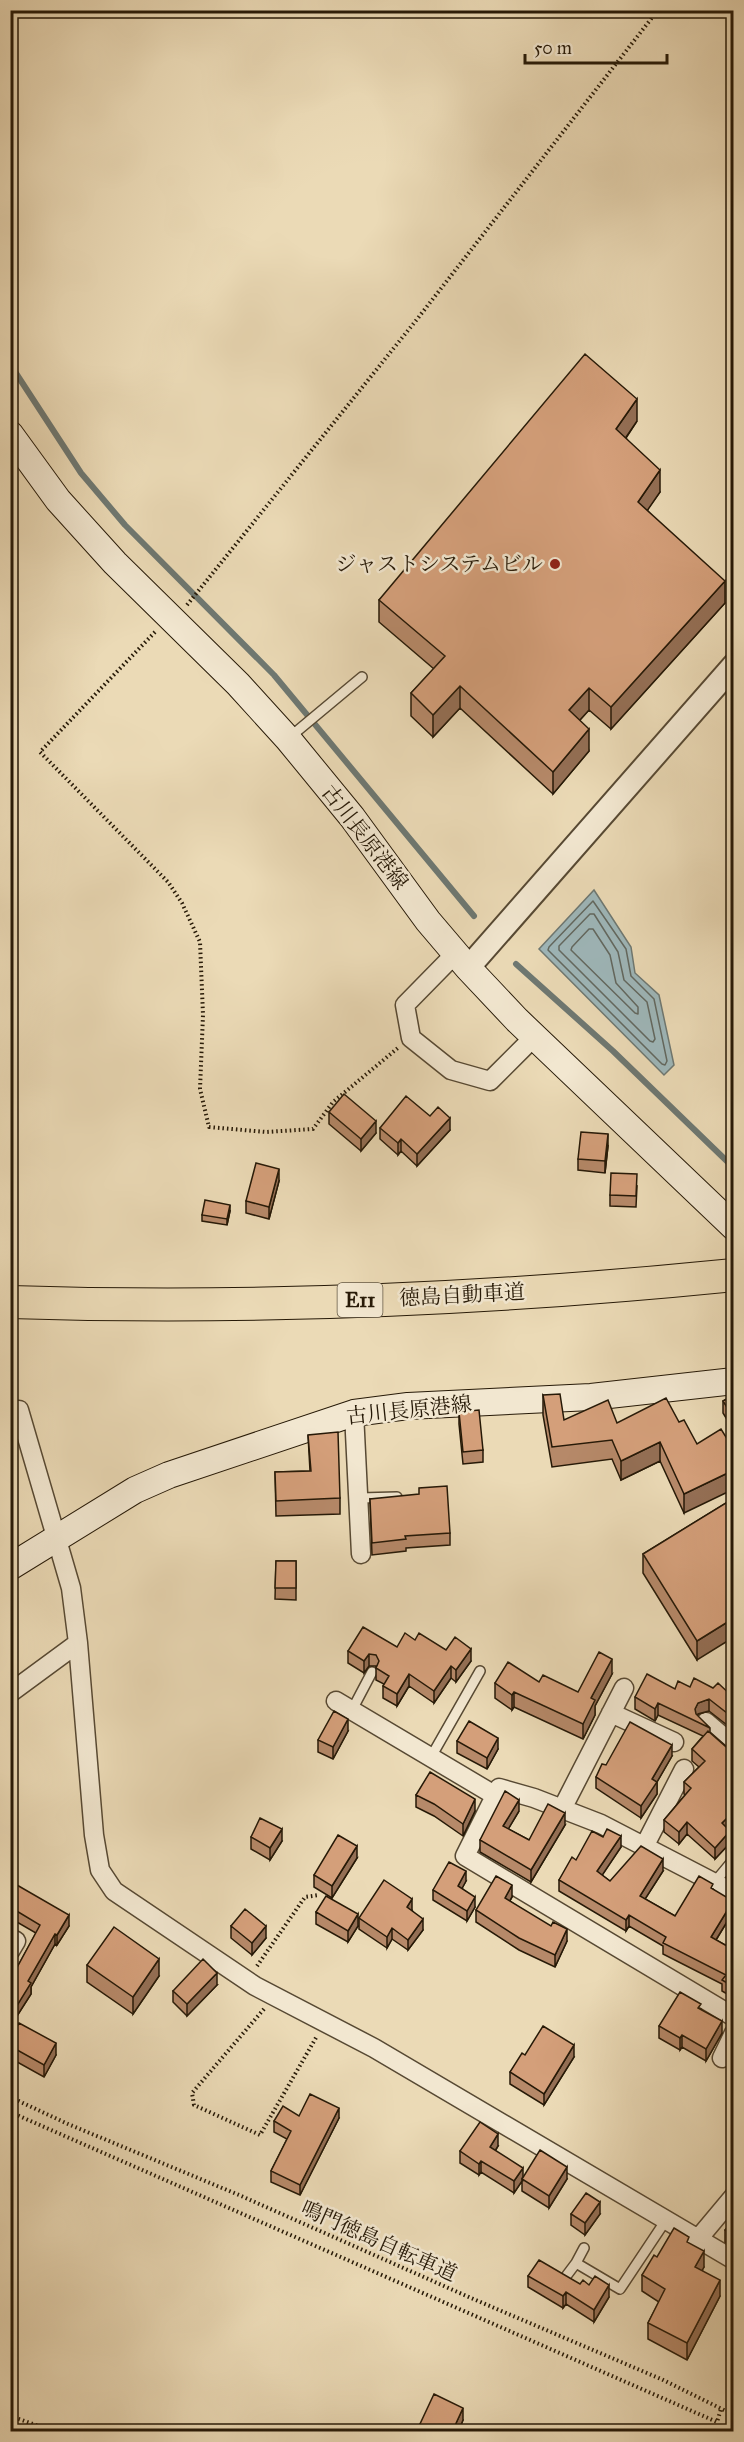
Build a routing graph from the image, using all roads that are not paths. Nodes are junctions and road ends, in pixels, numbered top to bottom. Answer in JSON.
{"nodes":[{"id":1,"x":10,"y":434,"type":"edge"},
{"id":2,"x":734,"y":665,"type":"edge"},
{"id":3,"x":362,"y":677,"type":"dead end"},
{"id":4,"x":295,"y":734,"type":"junction"},
{"id":5,"x":462,"y":961,"type":"junction"},
{"id":6,"x":534,"y":1037,"type":"junction"},
{"id":7,"x":734,"y":1227,"type":"edge"},
{"id":8,"x":721,"y":1276,"type":"edge"},
{"id":9,"x":10,"y":1302,"type":"edge"},
{"id":10,"x":734,"y":1381,"type":"edge"},
{"id":11,"x":10,"y":1410,"type":"edge"},
{"id":12,"x":354,"y":1413,"type":"junction"},
{"id":13,"x":400,"y":1497,"type":"edge"},
{"id":14,"x":360,"y":1498,"type":"junction"},
{"id":15,"x":57,"y":1536,"type":"junction"},
{"id":16,"x":361,"y":1554,"type":"dead end"},
{"id":17,"x":10,"y":1567,"type":"edge"},
{"id":18,"x":78,"y":1643,"type":"junction"},
{"id":19,"x":480,"y":1671,"type":"dead end"},
{"id":20,"x":372,"y":1672,"type":"dead end"},
{"id":21,"x":624,"y":1688,"type":"dead end"},
{"id":22,"x":10,"y":1693,"type":"edge"},
{"id":23,"x":336,"y":1701,"type":"dead end"},
{"id":24,"x":352,"y":1710,"type":"junction"},
{"id":25,"x":611,"y":1713,"type":"junction"},
{"id":26,"x":706,"y":1722,"type":"edge"},
{"id":27,"x":674,"y":1742,"type":"dead end"},
{"id":28,"x":734,"y":1746,"type":"edge"},
{"id":29,"x":431,"y":1757,"type":"junction"},
{"id":30,"x":684,"y":1769,"type":"dead end"},
{"id":31,"x":496,"y":1796,"type":"junction"},
{"id":32,"x":562,"y":1809,"type":"junction"},
{"id":33,"x":644,"y":1847,"type":"junction"},
{"id":34,"x":734,"y":1859,"type":"edge"},
{"id":35,"x":714,"y":1883,"type":"junction"},
{"id":36,"x":734,"y":1893,"type":"edge"},
{"id":37,"x":10,"y":1938,"type":"edge"},
{"id":38,"x":10,"y":1951,"type":"edge"},
{"id":39,"x":734,"y":2017,"type":"edge"},
{"id":40,"x":734,"y":2033,"type":"edge"},
{"id":41,"x":722,"y":2058,"type":"dead end"},
{"id":42,"x":734,"y":2196,"type":"edge"},
{"id":43,"x":666,"y":2220,"type":"junction"},
{"id":44,"x":698,"y":2239,"type":"junction"},
{"id":45,"x":584,"y":2248,"type":"dead end"},
{"id":46,"x":734,"y":2260,"type":"edge"},
{"id":47,"x":576,"y":2263,"type":"junction"},
{"id":48,"x":567,"y":2275,"type":"edge"}],
"edges":[{"from":1,"to":4,"type":"main road","name":"古川長原港線"},
{"from":2,"to":5,"type":"street"},
{"from":3,"to":4,"type":"lane"},
{"from":4,"to":5,"type":"main road","name":"古川長原港線"},
{"from":5,"to":6,"type":"main road","name":"古川長原港線"},
{"from":5,"to":6,"type":"street"},
{"from":6,"to":7,"type":"main road","name":"古川長原港線"},
{"from":8,"to":9,"type":"highway","name":"徳島自動車道","number":"E11"},
{"from":10,"to":12,"type":"main road","name":"古川長原港線"},
{"from":11,"to":15,"type":"street"},
{"from":12,"to":14,"type":"street"},
{"from":12,"to":15,"type":"main road","name":"古川長原港線"},
{"from":13,"to":14,"type":"lane"},
{"from":14,"to":16,"type":"street"},
{"from":15,"to":17,"type":"main road","name":"古川長原港線"},
{"from":15,"to":18,"type":"street"},
{"from":18,"to":22,"type":"street"},
{"from":18,"to":43,"type":"street"},
{"from":19,"to":29,"type":"lane"},
{"from":20,"to":24,"type":"lane"},
{"from":21,"to":25,"type":"street"},
{"from":23,"to":24,"type":"street"},
{"from":24,"to":29,"type":"street"},
{"from":25,"to":27,"type":"street"},
{"from":25,"to":32,"type":"street"},
{"from":26,"to":28,"type":"street"},
{"from":29,"to":31,"type":"street"},
{"from":30,"to":33,"type":"street"},
{"from":31,"to":32,"type":"street"},
{"from":31,"to":39,"type":"street"},
{"from":32,"to":33,"type":"street"},
{"from":33,"to":35,"type":"street"},
{"from":34,"to":35,"type":"lane"},
{"from":35,"to":36,"type":"street"},
{"from":37,"to":38,"type":"street"},
{"from":40,"to":41,"type":"street"},
{"from":42,"to":44,"type":"street"},
{"from":43,"to":44,"type":"street"},
{"from":43,"to":47,"type":"lane"},
{"from":44,"to":46,"type":"street"},
{"from":45,"to":47,"type":"lane"},
{"from":47,"to":48,"type":"lane"}]}
